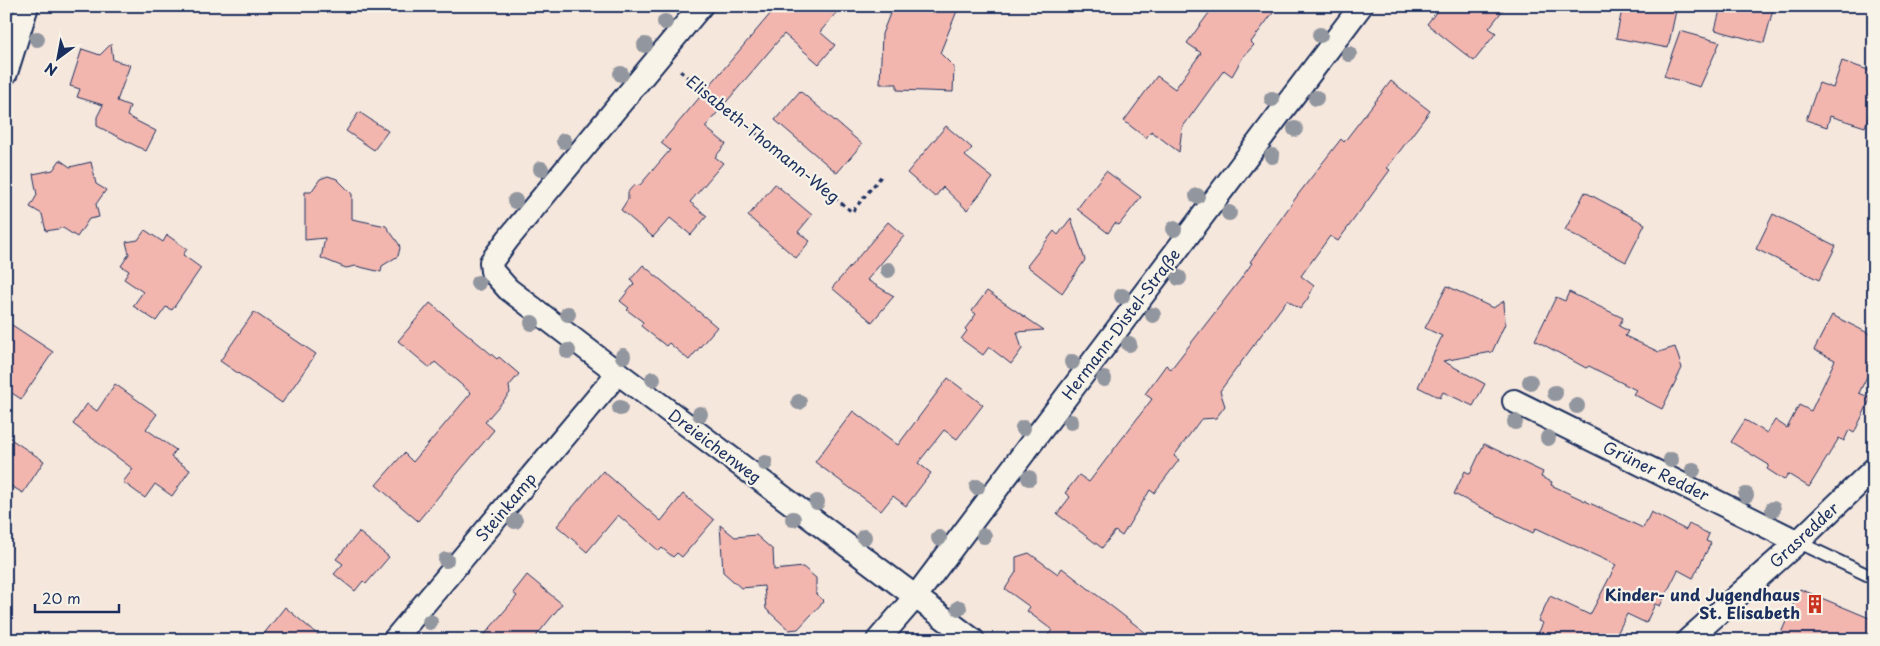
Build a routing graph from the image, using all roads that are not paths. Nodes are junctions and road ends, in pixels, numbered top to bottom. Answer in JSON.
{"nodes":[{"id":1,"x":27,"y":6,"type":"edge"},
{"id":2,"x":701,"y":6,"type":"edge"},
{"id":3,"x":1361,"y":6,"type":"edge"},
{"id":4,"x":6,"y":73,"type":"edge"},
{"id":5,"x":618,"y":373,"type":"junction"},
{"id":6,"x":1514,"y":401,"type":"dead end"},
{"id":7,"x":1874,"y":469,"type":"edge"},
{"id":8,"x":1798,"y":542,"type":"junction"},
{"id":9,"x":1874,"y":578,"type":"edge"},
{"id":10,"x":916,"y":596,"type":"junction"},
{"id":11,"x":394,"y":640,"type":"edge"},
{"id":12,"x":878,"y":640,"type":"edge"},
{"id":13,"x":973,"y":640,"type":"edge"},
{"id":14,"x":1688,"y":640,"type":"edge"}],
"edges":[{"from":1,"to":4,"type":"street"},
{"from":2,"to":5,"type":"street","name":"Dreieichenweg"},
{"from":3,"to":10,"type":"street","name":"Hermann-Distel-Straße"},
{"from":5,"to":10,"type":"street","name":"Dreieichenweg"},
{"from":5,"to":11,"type":"street","name":"Steinkamp"},
{"from":6,"to":8,"type":"street","name":"Grüner Redder"},
{"from":7,"to":8,"type":"street","name":"Grasredder"},
{"from":8,"to":9,"type":"lane"},
{"from":8,"to":14,"type":"street","name":"Grasredder"},
{"from":10,"to":12,"type":"street","name":"Hermann-Distel-Straße"},
{"from":10,"to":13,"type":"street","name":"Dreieichenweg"}]}
